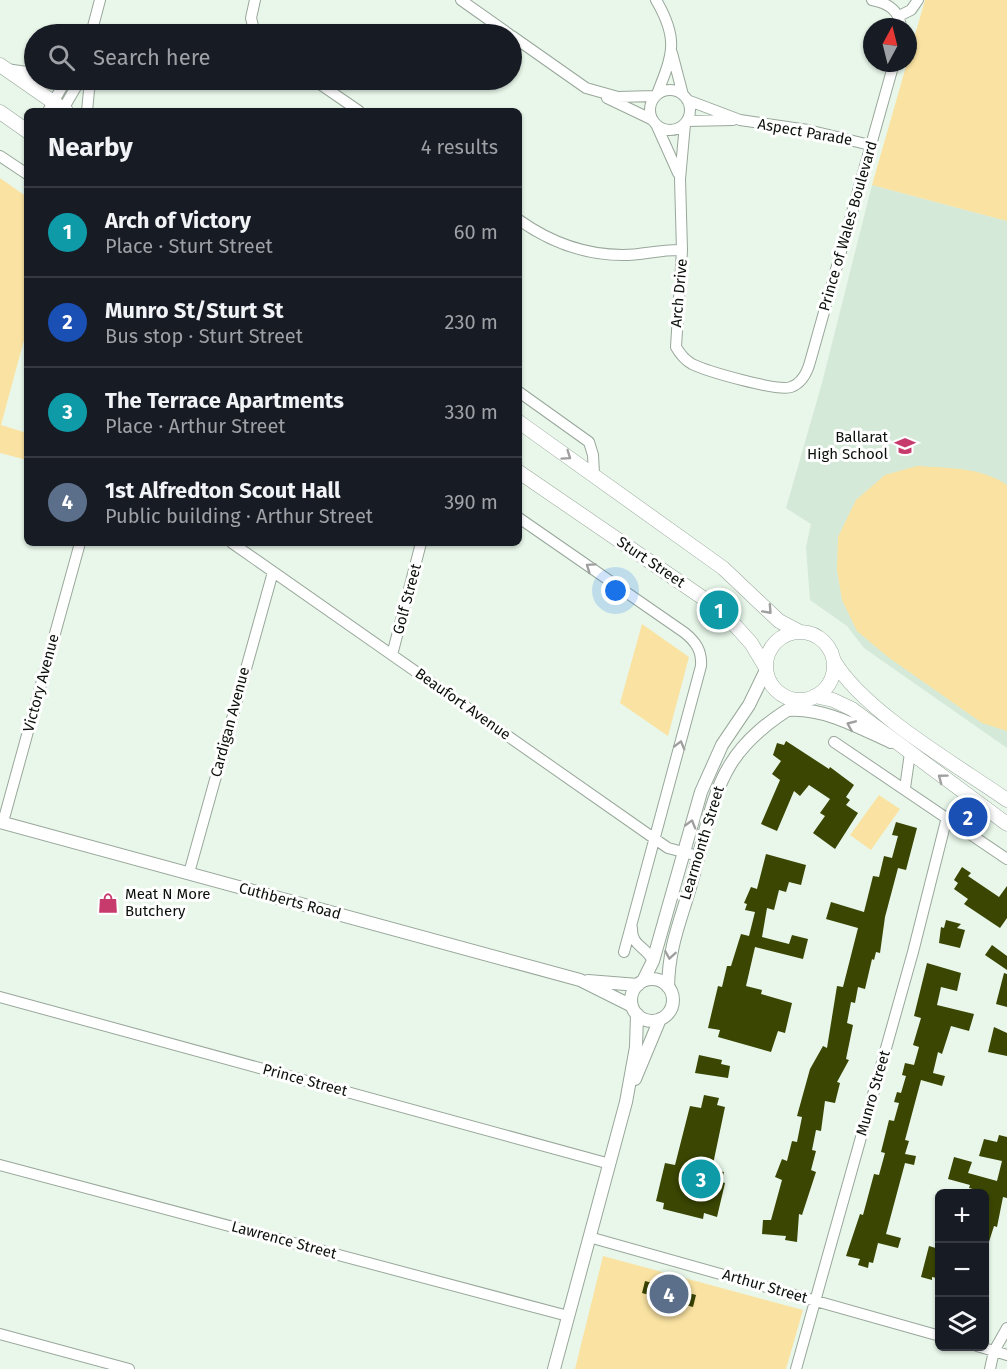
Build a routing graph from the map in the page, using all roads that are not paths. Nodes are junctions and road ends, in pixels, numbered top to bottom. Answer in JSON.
{"nodes":[{"id":1,"x":100,"y":0,"type":"edge"},
{"id":2,"x":255,"y":0,"type":"edge"},
{"id":3,"x":461,"y":0,"type":"edge"},
{"id":4,"x":656,"y":0,"type":"edge"},
{"id":5,"x":872,"y":0,"type":"edge"},
{"id":6,"x":918,"y":0,"type":"edge"},
{"id":7,"x":897,"y":18,"type":"edge"},
{"id":8,"x":904,"y":18,"type":"edge"},
{"id":9,"x":93,"y":24,"type":"edge"},
{"id":10,"x":252,"y":24,"type":"edge"},
{"id":11,"x":495,"y":24,"type":"edge"},
{"id":12,"x":522,"y":44,"type":"edge"},
{"id":13,"x":672,"y":53,"type":"junction"},
{"id":14,"x":3,"y":67,"type":"edge"},
{"id":15,"x":24,"y":71,"type":"edge"},
{"id":16,"x":891,"y":72,"type":"edge"},
{"id":17,"x":24,"y":83,"type":"edge"},
{"id":18,"x":34,"y":90,"type":"edge"},
{"id":19,"x":64,"y":90,"type":"edge"},
{"id":20,"x":73,"y":90,"type":"edge"},
{"id":21,"x":89,"y":90,"type":"edge"},
{"id":22,"x":329,"y":90,"type":"edge"},
{"id":23,"x":599,"y":93,"type":"junction"},
{"id":24,"x":656,"y":95,"type":"junction"},
{"id":25,"x":685,"y":97,"type":"junction"},
{"id":26,"x":58,"y":108,"type":"edge"},
{"id":27,"x":59,"y":108,"type":"edge"},
{"id":28,"x":60,"y":108,"type":"edge"},
{"id":29,"x":87,"y":108,"type":"edge"},
{"id":30,"x":355,"y":108,"type":"edge"},
{"id":31,"x":0,"y":112,"type":"edge"},
{"id":32,"x":740,"y":120,"type":"junction"},
{"id":33,"x":654,"y":122,"type":"junction"},
{"id":34,"x":686,"y":122,"type":"junction"},
{"id":35,"x":24,"y":129,"type":"edge"},
{"id":36,"x":870,"y":145,"type":"junction"},
{"id":37,"x":0,"y":156,"type":"edge"},
{"id":38,"x":24,"y":172,"type":"edge"},
{"id":39,"x":680,"y":179,"type":"junction"},
{"id":40,"x":522,"y":222,"type":"edge"},
{"id":41,"x":682,"y":250,"type":"junction"},
{"id":42,"x":796,"y":384,"type":"joint"},
{"id":43,"x":522,"y":394,"type":"edge"},
{"id":44,"x":522,"y":424,"type":"edge"},
{"id":45,"x":522,"y":474,"type":"edge"},
{"id":46,"x":594,"y":474,"type":"junction"},
{"id":47,"x":522,"y":520,"type":"edge"},
{"id":48,"x":79,"y":546,"type":"edge"},
{"id":49,"x":236,"y":546,"type":"edge"},
{"id":50,"x":421,"y":546,"type":"edge"},
{"id":51,"x":273,"y":572,"type":"junction"},
{"id":52,"x":800,"y":632,"type":"junction"},
{"id":53,"x":392,"y":655,"type":"junction"},
{"id":54,"x":834,"y":661,"type":"junction"},
{"id":55,"x":766,"y":669,"type":"junction"},
{"id":56,"x":810,"y":698,"type":"junction"},
{"id":57,"x":784,"y":711,"type":"junction"},
{"id":58,"x":834,"y":742,"type":"dead end"},
{"id":59,"x":907,"y":751,"type":"junction"},
{"id":60,"x":905,"y":788,"type":"junction"},
{"id":61,"x":1007,"y":800,"type":"edge"},
{"id":62,"x":947,"y":817,"type":"junction"},
{"id":63,"x":1,"y":822,"type":"edge"},
{"id":64,"x":1007,"y":824,"type":"edge"},
{"id":65,"x":655,"y":839,"type":"junction"},
{"id":66,"x":683,"y":852,"type":"junction"},
{"id":67,"x":698,"y":856,"type":"junction"},
{"id":68,"x":1007,"y":859,"type":"edge"},
{"id":69,"x":189,"y":873,"type":"junction"},
{"id":70,"x":632,"y":923,"type":"junction"},
{"id":71,"x":624,"y":952,"type":"dead end"},
{"id":72,"x":653,"y":961,"type":"junction"},
{"id":73,"x":580,"y":980,"type":"junction"},
{"id":74,"x":640,"y":983,"type":"junction"},
{"id":75,"x":668,"y":987,"type":"junction"},
{"id":76,"x":0,"y":997,"type":"edge"},
{"id":77,"x":634,"y":1010,"type":"junction"},
{"id":78,"x":660,"y":1019,"type":"junction"},
{"id":79,"x":626,"y":1102,"type":"junction"},
{"id":80,"x":610,"y":1164,"type":"junction"},
{"id":81,"x":0,"y":1165,"type":"edge"},
{"id":82,"x":590,"y":1238,"type":"junction"},
{"id":83,"x":814,"y":1300,"type":"junction"},
{"id":84,"x":568,"y":1316,"type":"junction"},
{"id":85,"x":1007,"y":1328,"type":"edge"},
{"id":86,"x":0,"y":1334,"type":"edge"},
{"id":87,"x":935,"y":1335,"type":"edge"},
{"id":88,"x":989,"y":1350,"type":"edge"},
{"id":89,"x":994,"y":1351,"type":"junction"},
{"id":90,"x":1007,"y":1355,"type":"edge"},
{"id":91,"x":129,"y":1369,"type":"edge"},
{"id":92,"x":554,"y":1369,"type":"edge"},
{"id":93,"x":796,"y":1369,"type":"edge"},
{"id":94,"x":990,"y":1369,"type":"edge"}],
"edges":[{"from":1,"to":9,"type":"street"},
{"from":2,"to":10,"type":"street"},
{"from":3,"to":11,"type":"street"},
{"from":4,"to":13,"type":"street"},
{"from":5,"to":7,"type":"street"},
{"from":6,"to":8,"type":"street"},
{"from":12,"to":23,"type":"street"},
{"from":13,"to":24,"type":"street"},
{"from":13,"to":25,"type":"street"},
{"from":14,"to":15,"type":"street"},
{"from":14,"to":17,"type":"main road"},
{"from":16,"to":36,"type":"street","name":"Prince of Wales Boulevard"},
{"from":18,"to":26,"type":"main road"},
{"from":19,"to":27,"type":"street"},
{"from":20,"to":28,"type":"street"},
{"from":21,"to":29,"type":"street"},
{"from":22,"to":30,"type":"street"},
{"from":23,"to":24,"type":"street"},
{"from":23,"to":33,"type":"street"},
{"from":24,"to":25,"type":"street"},
{"from":24,"to":33,"type":"street"},
{"from":25,"to":32,"type":"street","name":"Aspect Parade"},
{"from":25,"to":34,"type":"street"},
{"from":31,"to":35,"type":"main road"},
{"from":32,"to":34,"type":"street","name":"Aspect Parade"},
{"from":32,"to":36,"type":"street","name":"Aspect Parade"},
{"from":33,"to":34,"type":"street"},
{"from":33,"to":39,"type":"street","name":"Arch Drive"},
{"from":34,"to":39,"type":"street","name":"Arch Drive"},
{"from":36,"to":42,"type":"street","name":"Prince of Wales Boulevard"},
{"from":37,"to":38,"type":"street"},
{"from":39,"to":41,"type":"street","name":"Arch Drive"},
{"from":40,"to":41,"type":"street"},
{"from":41,"to":42,"type":"street","name":"Arch Drive"},
{"from":43,"to":46,"type":"street"},
{"from":44,"to":46,"type":"main road","one_way":true},
{"from":45,"to":55,"type":"main road","name":"Sturt Street"},
{"from":46,"to":52,"type":"main road","one_way":true},
{"from":65,"to":47,"type":"street","one_way":true},
{"from":48,"to":63,"type":"street","name":"Victory Avenue"},
{"from":49,"to":51,"type":"street","name":"Beaufort Avenue"},
{"from":50,"to":53,"type":"street","name":"Golf Street"},
{"from":51,"to":53,"type":"street","name":"Beaufort Avenue"},
{"from":51,"to":69,"type":"street","name":"Cardigan Avenue"},
{"from":52,"to":54,"type":"main road"},
{"from":52,"to":55,"type":"main road"},
{"from":53,"to":65,"type":"street","name":"Beaufort Avenue"},
{"from":54,"to":56,"type":"main road"},
{"from":54,"to":61,"type":"main road"},
{"from":55,"to":56,"type":"main road"},
{"from":66,"to":55,"type":"street","name":"Learmonth Street","one_way":true},
{"from":56,"to":57,"type":"street","name":"Learmonth Street"},
{"from":56,"to":59,"type":"main road"},
{"from":59,"to":57,"type":"street","one_way":true},
{"from":57,"to":67,"type":"street","name":"Learmonth Street"},
{"from":58,"to":60,"type":"street"},
{"from":59,"to":60,"type":"street"},
{"from":64,"to":59,"type":"main road","one_way":true},
{"from":60,"to":62,"type":"street"},
{"from":62,"to":68,"type":"street"},
{"from":62,"to":83,"type":"street","name":"Munro Street"},
{"from":63,"to":69,"type":"street","name":"Cuthberts Road"},
{"from":65,"to":66,"type":"street","name":"Beaufort Avenue"},
{"from":65,"to":70,"type":"street"},
{"from":66,"to":67,"type":"street","name":"Beaufort Avenue"},
{"from":66,"to":72,"type":"street","name":"Learmonth Street"},
{"from":67,"to":75,"type":"street","name":"Learmonth Street","one_way":true},
{"from":69,"to":73,"type":"street","name":"Cuthberts Road"},
{"from":70,"to":71,"type":"street"},
{"from":70,"to":72,"type":"street"},
{"from":72,"to":74,"type":"street","name":"Learmonth Street"},
{"from":73,"to":74,"type":"street","name":"Cuthberts Road"},
{"from":73,"to":77,"type":"street","name":"Cuthberts Road"},
{"from":74,"to":75,"type":"street"},
{"from":74,"to":77,"type":"street"},
{"from":75,"to":78,"type":"street"},
{"from":76,"to":80,"type":"street","name":"Prince Street"},
{"from":77,"to":78,"type":"street"},
{"from":77,"to":79,"type":"street"},
{"from":78,"to":79,"type":"street"},
{"from":79,"to":80,"type":"street"},
{"from":80,"to":82,"type":"street"},
{"from":81,"to":84,"type":"street","name":"Lawrence Street"},
{"from":82,"to":83,"type":"street","name":"Arthur Street"},
{"from":82,"to":84,"type":"street"},
{"from":83,"to":87,"type":"street","name":"Arthur Street"},
{"from":83,"to":93,"type":"street","name":"Munro Street"},
{"from":84,"to":92,"type":"street"},
{"from":85,"to":89,"type":"street"},
{"from":86,"to":91,"type":"street"},
{"from":88,"to":89,"type":"street"},
{"from":89,"to":90,"type":"street"},
{"from":89,"to":94,"type":"street"}]}
